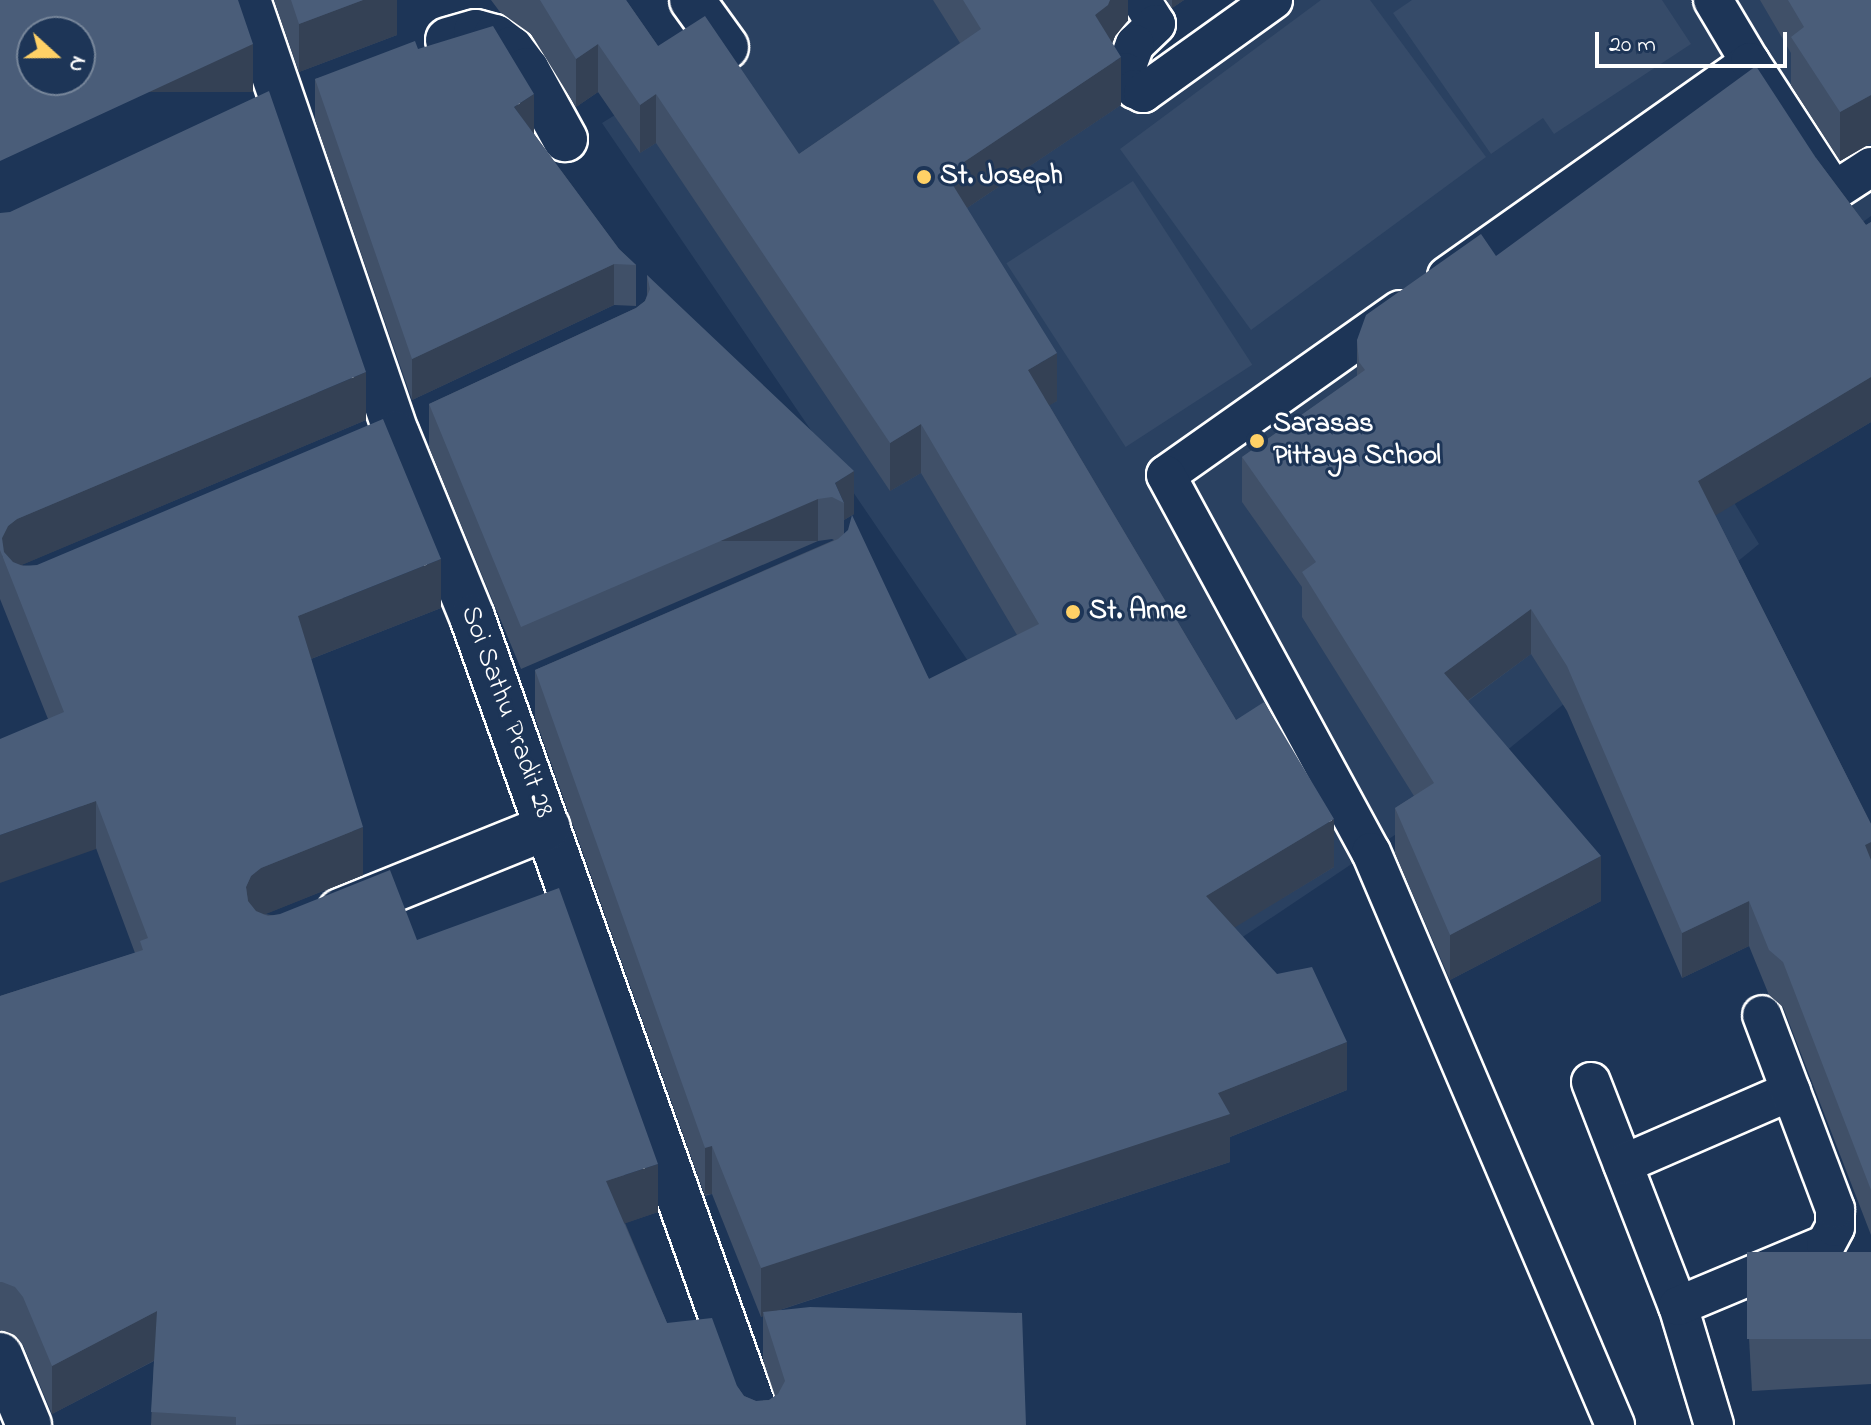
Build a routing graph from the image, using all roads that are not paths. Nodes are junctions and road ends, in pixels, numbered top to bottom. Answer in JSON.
{"nodes":[{"id":1,"x":248,"y":0,"type":"edge"},
{"id":2,"x":692,"y":0,"type":"edge"},
{"id":3,"x":1141,"y":0,"type":"edge"},
{"id":4,"x":1273,"y":0,"type":"edge"},
{"id":5,"x":1713,"y":0,"type":"edge"},
{"id":6,"x":726,"y":47,"type":"edge"},
{"id":7,"x":404,"y":58,"type":"edge"},
{"id":8,"x":1750,"y":62,"type":"junction"},
{"id":9,"x":300,"y":98,"type":"junction"},
{"id":10,"x":243,"y":124,"type":"edge"},
{"id":11,"x":565,"y":139,"type":"dead end"},
{"id":12,"x":1871,"y":167,"type":"edge"},
{"id":13,"x":440,"y":414,"type":"edge"},
{"id":14,"x":397,"y":434,"type":"junction"},
{"id":15,"x":355,"y":452,"type":"edge"},
{"id":16,"x":546,"y":686,"type":"edge"},
{"id":17,"x":504,"y":704,"type":"junction"},
{"id":18,"x":548,"y":827,"type":"junction"},
{"id":19,"x":300,"y":927,"type":"edge"},
{"id":20,"x":1762,"y":1015,"type":"dead end"},
{"id":21,"x":1591,"y":1082,"type":"dead end"},
{"id":22,"x":1791,"y":1091,"type":"junction"},
{"id":23,"x":1623,"y":1164,"type":"junction"},
{"id":24,"x":1678,"y":1306,"type":"junction"},
{"id":25,"x":0,"y":1355,"type":"edge"},
{"id":26,"x":29,"y":1425,"type":"edge"},
{"id":27,"x":760,"y":1425,"type":"edge"},
{"id":28,"x":1615,"y":1425,"type":"edge"},
{"id":29,"x":1714,"y":1425,"type":"edge"}],
"edges":[{"from":1,"to":9,"type":"street","name":"Soi Sathu Pradit 28"},
{"from":2,"to":6,"type":"street"},
{"from":3,"to":4,"type":"lane"},
{"from":5,"to":8,"type":"lane"},
{"from":7,"to":11,"type":"street"},
{"from":8,"to":12,"type":"lane"},
{"from":8,"to":28,"type":"lane"},
{"from":9,"to":10,"type":"street"},
{"from":9,"to":14,"type":"street","name":"Soi Sathu Pradit 28"},
{"from":13,"to":14,"type":"street"},
{"from":14,"to":15,"type":"street"},
{"from":14,"to":17,"type":"street","name":"Soi Sathu Pradit 28"},
{"from":16,"to":17,"type":"street"},
{"from":17,"to":18,"type":"street","name":"Soi Sathu Pradit 28"},
{"from":18,"to":19,"type":"street"},
{"from":18,"to":27,"type":"street","name":"Soi Sathu Pradit 28"},
{"from":20,"to":22,"type":"lane"},
{"from":21,"to":23,"type":"lane"},
{"from":22,"to":23,"type":"lane"},
{"from":22,"to":24,"type":"lane"},
{"from":23,"to":24,"type":"lane"},
{"from":24,"to":29,"type":"lane"},
{"from":25,"to":26,"type":"street"}]}
